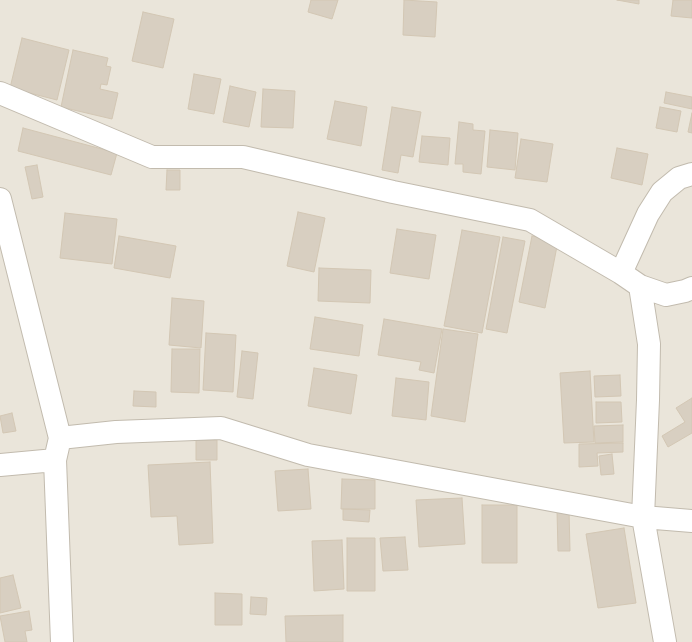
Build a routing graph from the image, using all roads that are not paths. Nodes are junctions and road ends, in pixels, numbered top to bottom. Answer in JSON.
{"nodes":[{"id":1,"x":0,"y":93,"type":"edge"},
{"id":2,"x":692,"y":174,"type":"edge"},
{"id":3,"x":0,"y":199,"type":"edge"},
{"id":4,"x":621,"y":272,"type":"junction"},
{"id":5,"x":640,"y":286,"type":"junction"},
{"id":6,"x":692,"y":288,"type":"edge"},
{"id":7,"x":60,"y":438,"type":"junction"},
{"id":8,"x":55,"y":460,"type":"junction"},
{"id":9,"x":0,"y":465,"type":"edge"},
{"id":10,"x":643,"y":517,"type":"junction"},
{"id":11,"x":692,"y":521,"type":"edge"},
{"id":12,"x":62,"y":642,"type":"edge"},
{"id":13,"x":665,"y":642,"type":"edge"}],
"edges":[{"from":1,"to":4,"type":"street"},
{"from":2,"to":4,"type":"street"},
{"from":3,"to":7,"type":"street"},
{"from":4,"to":5,"type":"street"},
{"from":5,"to":6,"type":"street"},
{"from":5,"to":10,"type":"street"},
{"from":7,"to":8,"type":"street"},
{"from":7,"to":10,"type":"street"},
{"from":8,"to":9,"type":"street"},
{"from":8,"to":12,"type":"street"},
{"from":10,"to":11,"type":"street"},
{"from":10,"to":13,"type":"street"}]}
